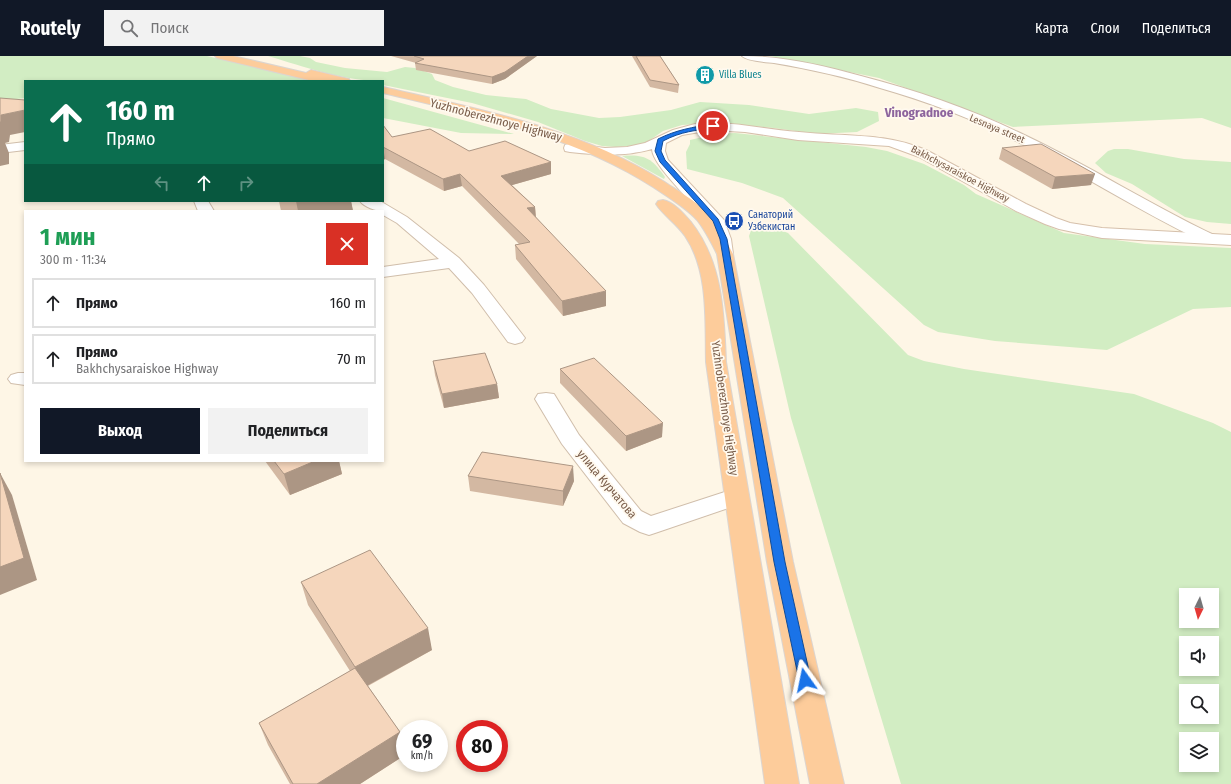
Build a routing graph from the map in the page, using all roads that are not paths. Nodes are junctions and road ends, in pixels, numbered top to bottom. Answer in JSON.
{"nodes":[{"id":1,"x":220,"y":56,"type":"edge"},
{"id":2,"x":241,"y":56,"type":"edge"},
{"id":3,"x":746,"y":56,"type":"edge"},
{"id":4,"x":322,"y":80,"type":"edge"},
{"id":5,"x":341,"y":80,"type":"edge"},
{"id":6,"x":384,"y":90,"type":"edge"},
{"id":7,"x":384,"y":95,"type":"edge"},
{"id":8,"x":660,"y":141,"type":"junction"},
{"id":9,"x":24,"y":146,"type":"edge"},
{"id":10,"x":570,"y":148,"type":"junction"},
{"id":11,"x":0,"y":149,"type":"edge"},
{"id":12,"x":596,"y":151,"type":"junction"},
{"id":13,"x":640,"y":187,"type":"dead end"},
{"id":14,"x":667,"y":188,"type":"junction"},
{"id":15,"x":370,"y":202,"type":"edge"},
{"id":16,"x":402,"y":220,"type":"junction"},
{"id":17,"x":384,"y":225,"type":"edge"},
{"id":18,"x":1208,"y":238,"type":"junction"},
{"id":19,"x":1231,"y":240,"type":"edge"},
{"id":20,"x":453,"y":262,"type":"junction"},
{"id":21,"x":384,"y":272,"type":"edge"},
{"id":22,"x":515,"y":338,"type":"dead end"},
{"id":23,"x":546,"y":399,"type":"dead end"},
{"id":24,"x":738,"y":496,"type":"junction"},
{"id":25,"x":782,"y":784,"type":"edge"},
{"id":26,"x":827,"y":784,"type":"edge"}],
"edges":[{"from":1,"to":4,"type":"highway"},
{"from":2,"to":5,"type":"highway"},
{"from":3,"to":18,"type":"street","name":"Lesnaya street"},
{"from":6,"to":12,"type":"highway","name":"Yuzhnoberezhnoye Highway"},
{"from":7,"to":10,"type":"highway","name":"Yuzhnoberezhnoye Highway"},
{"from":8,"to":12,"type":"street","name":"Bakhchysaraiskoe Highway"},
{"from":8,"to":14,"type":"street"},
{"from":8,"to":18,"type":"street","name":"Bakhchysaraiskoe Highway"},
{"from":9,"to":11,"type":"street"},
{"from":10,"to":12,"type":"street","name":"Bakhchysaraiskoe Highway"},
{"from":10,"to":13,"type":"highway","name":"Yuzhnoberezhnoye Highway"},
{"from":12,"to":14,"type":"highway","name":"Yuzhnoberezhnoye Highway"},
{"from":14,"to":24,"type":"highway","name":"Yuzhnoberezhnoye Highway"},
{"from":14,"to":26,"type":"highway","name":"Yuzhnoberezhnoye Highway"},
{"from":15,"to":16,"type":"street"},
{"from":16,"to":17,"type":"street"},
{"from":16,"to":20,"type":"street"},
{"from":18,"to":19,"type":"street","name":"Bakhchysaraiskoe Highway"},
{"from":20,"to":21,"type":"street"},
{"from":20,"to":22,"type":"street"},
{"from":23,"to":24,"type":"street","name":"улица Курчатова"},
{"from":24,"to":25,"type":"highway","name":"Yuzhnoberezhnoye Highway"}]}
